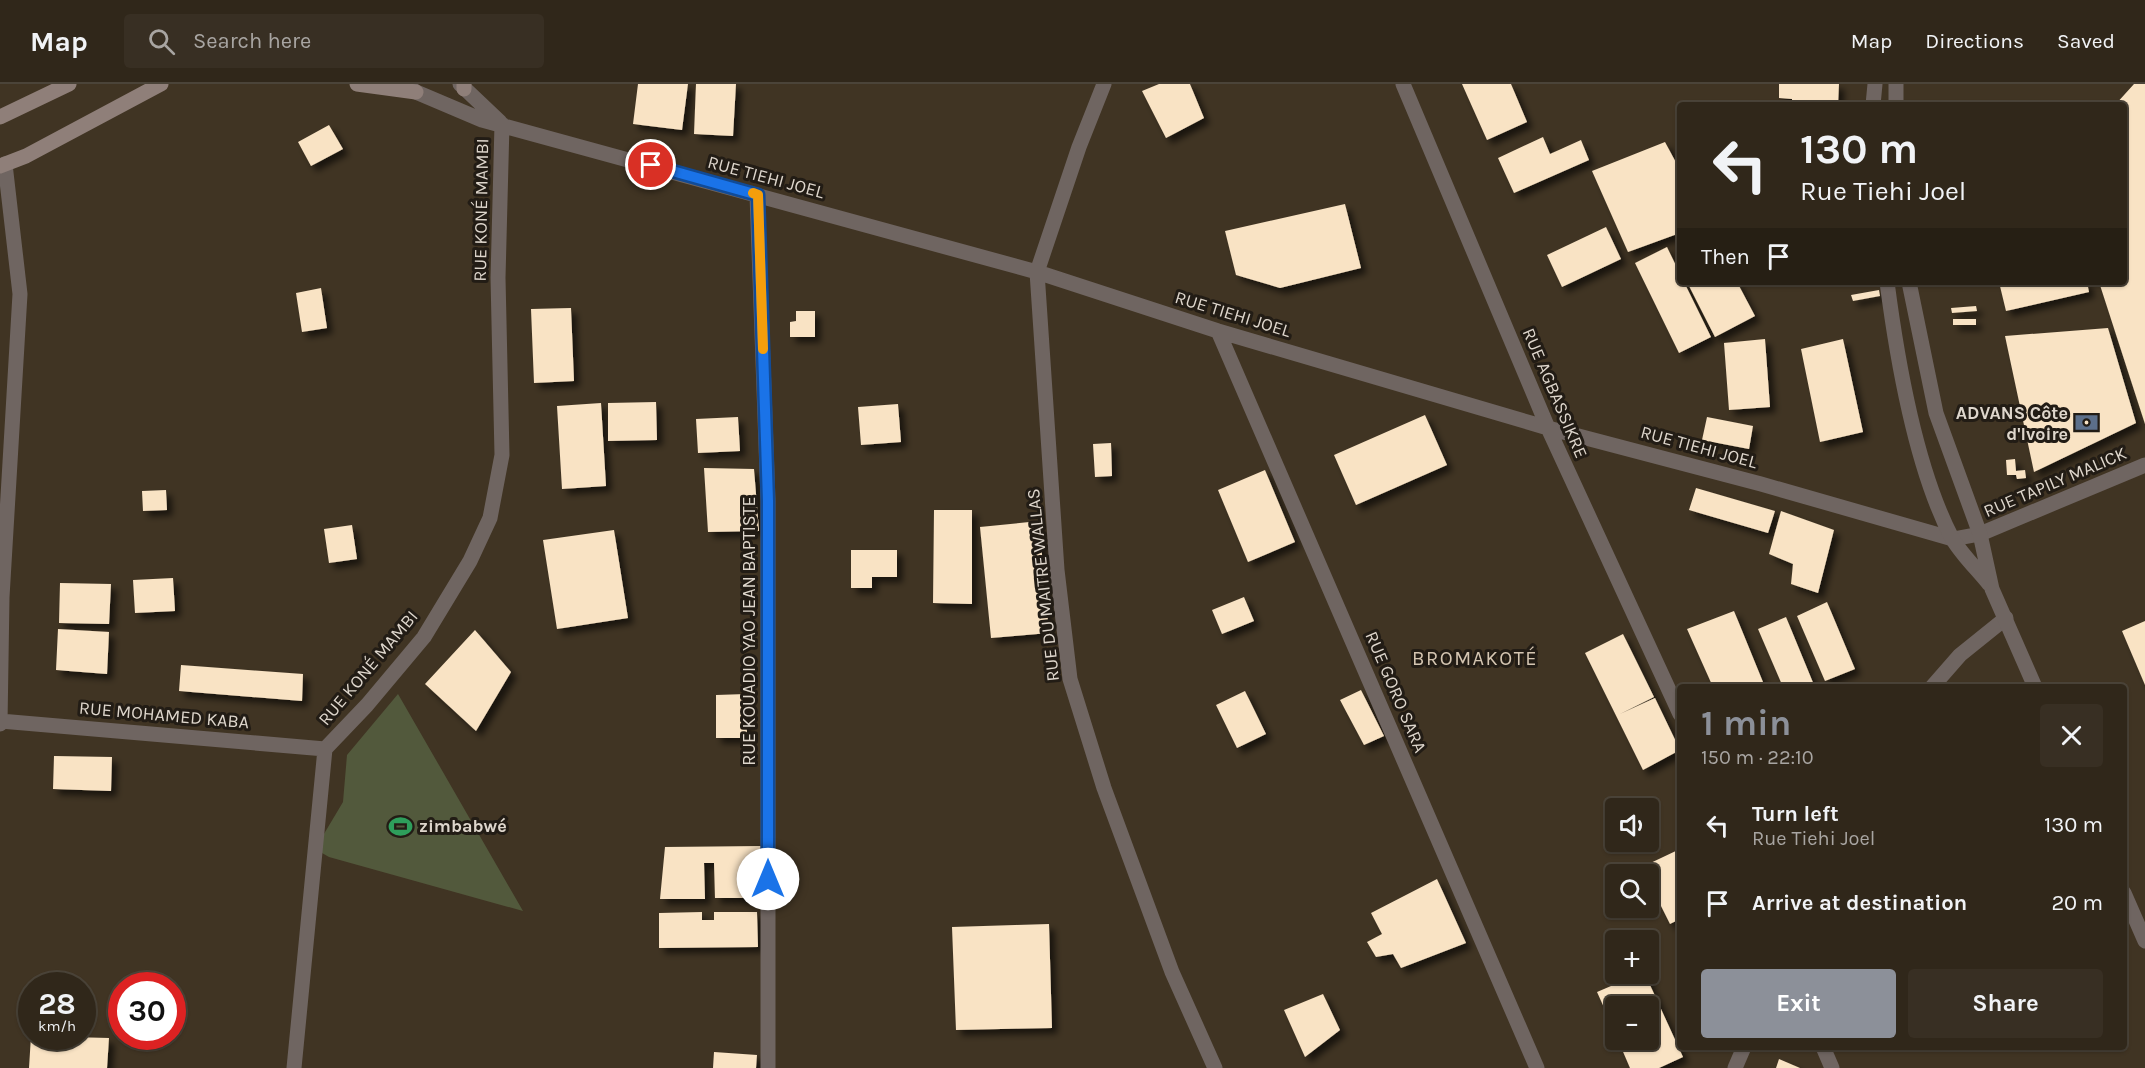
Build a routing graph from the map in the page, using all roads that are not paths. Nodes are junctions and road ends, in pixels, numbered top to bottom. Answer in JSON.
{"nodes":[{"id":1,"x":69,"y":84,"type":"edge"},
{"id":2,"x":161,"y":84,"type":"edge"},
{"id":3,"x":357,"y":84,"type":"edge"},
{"id":4,"x":1104,"y":84,"type":"edge"},
{"id":5,"x":1403,"y":84,"type":"edge"},
{"id":6,"x":1875,"y":84,"type":"edge"},
{"id":7,"x":1896,"y":84,"type":"edge"},
{"id":8,"x":463,"y":86,"type":"edge"},
{"id":9,"x":411,"y":88,"type":"edge"},
{"id":10,"x":1873,"y":102,"type":"edge"},
{"id":11,"x":1896,"y":102,"type":"edge"},
{"id":12,"x":0,"y":117,"type":"edge"},
{"id":13,"x":502,"y":124,"type":"junction"},
{"id":14,"x":2,"y":165,"type":"edge"},
{"id":15,"x":758,"y":195,"type":"junction"},
{"id":16,"x":1037,"y":272,"type":"junction"},
{"id":17,"x":1887,"y":285,"type":"edge"},
{"id":18,"x":1910,"y":285,"type":"edge"},
{"id":19,"x":1218,"y":331,"type":"junction"},
{"id":20,"x":1548,"y":428,"type":"junction"},
{"id":21,"x":2145,"y":465,"type":"edge"},
{"id":22,"x":1980,"y":534,"type":"junction"},
{"id":23,"x":1953,"y":539,"type":"junction"},
{"id":24,"x":1992,"y":589,"type":"junction"},
{"id":25,"x":2006,"y":618,"type":"junction"},
{"id":26,"x":1935,"y":684,"type":"edge"},
{"id":27,"x":2035,"y":684,"type":"edge"},
{"id":28,"x":1677,"y":708,"type":"edge"},
{"id":29,"x":0,"y":722,"type":"edge"},
{"id":30,"x":325,"y":749,"type":"junction"},
{"id":31,"x":2127,"y":900,"type":"edge"},
{"id":32,"x":2145,"y":941,"type":"edge"},
{"id":33,"x":1743,"y":1050,"type":"edge"},
{"id":34,"x":1824,"y":1050,"type":"edge"},
{"id":35,"x":294,"y":1068,"type":"edge"},
{"id":36,"x":768,"y":1068,"type":"edge"},
{"id":37,"x":1215,"y":1068,"type":"edge"},
{"id":38,"x":1538,"y":1068,"type":"edge"},
{"id":39,"x":1735,"y":1068,"type":"edge"},
{"id":40,"x":1832,"y":1068,"type":"edge"}],
"edges":[{"from":1,"to":12,"type":"main road"},
{"from":2,"to":14,"type":"main road"},
{"from":3,"to":9,"type":"main road"},
{"from":4,"to":16,"type":"street","name":"RUE DU MAITRE WALLAS"},
{"from":5,"to":20,"type":"street","name":"RUE AGBASSIKRE"},
{"from":6,"to":10,"type":"street"},
{"from":7,"to":11,"type":"street"},
{"from":8,"to":13,"type":"street"},
{"from":9,"to":13,"type":"street","name":"RUE TIEHI JOEL"},
{"from":13,"to":15,"type":"street","name":"RUE TIEHI JOEL"},
{"from":13,"to":30,"type":"street","name":"RUE KONÉ MAMBI"},
{"from":14,"to":29,"type":"street"},
{"from":15,"to":16,"type":"street","name":"RUE TIEHI JOEL"},
{"from":15,"to":36,"type":"street","name":"RUE KOUADIO YAO JEAN BAPTISTE"},
{"from":16,"to":19,"type":"street","name":"RUE TIEHI JOEL"},
{"from":16,"to":37,"type":"street","name":"RUE DU MAITRE WALLAS"},
{"from":17,"to":23,"type":"street"},
{"from":18,"to":22,"type":"street"},
{"from":19,"to":20,"type":"street","name":"RUE TIEHI JOEL"},
{"from":19,"to":38,"type":"street","name":"RUE GORO SARA"},
{"from":20,"to":23,"type":"street","name":"RUE TIEHI JOEL"},
{"from":20,"to":28,"type":"street","name":"RUE AGBASSIKRE"},
{"from":21,"to":22,"type":"street","name":"RUE TAPILY MALICK"},
{"from":22,"to":23,"type":"street","name":"RUE TAPILY MALICK"},
{"from":22,"to":24,"type":"street"},
{"from":23,"to":24,"type":"street"},
{"from":24,"to":25,"type":"street"},
{"from":25,"to":26,"type":"street"},
{"from":25,"to":27,"type":"street"},
{"from":29,"to":30,"type":"street","name":"RUE MOHAMED KABA"},
{"from":30,"to":35,"type":"street","name":"RUE KONÉ MAMBI"},
{"from":31,"to":32,"type":"street"},
{"from":33,"to":39,"type":"street"},
{"from":34,"to":40,"type":"street"}]}
